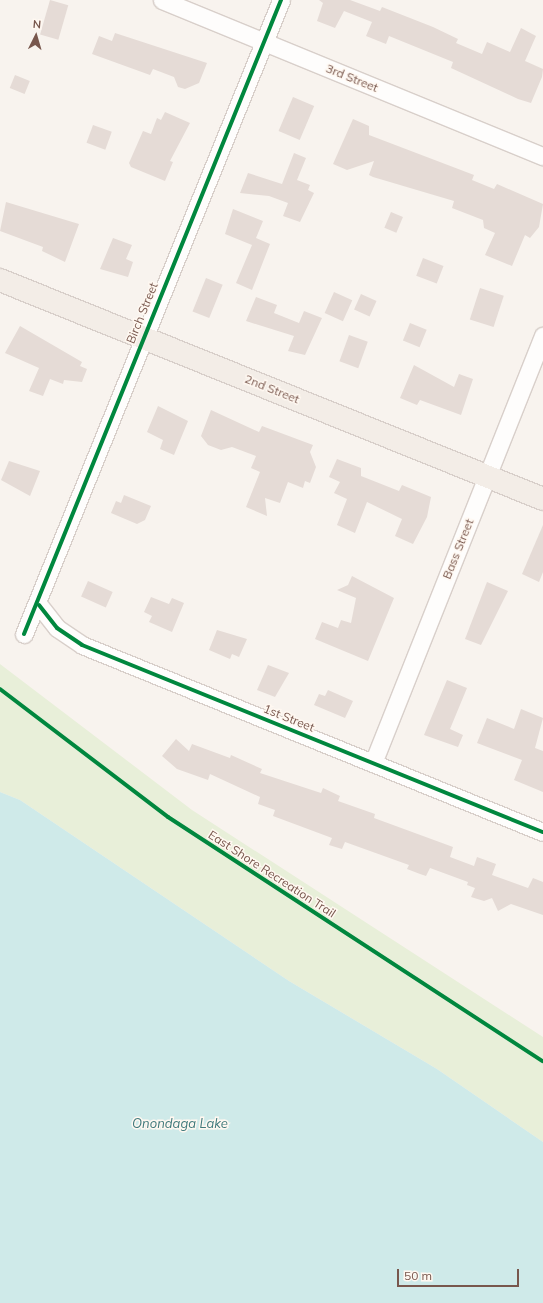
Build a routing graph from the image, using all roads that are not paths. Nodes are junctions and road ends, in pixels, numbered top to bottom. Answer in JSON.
{"nodes":[{"id":1,"x":162,"y":0,"type":"edge"},
{"id":2,"x":281,"y":0,"type":"edge"},
{"id":3,"x":265,"y":41,"type":"junction"},
{"id":4,"x":543,"y":156,"type":"edge"},
{"id":5,"x":0,"y":280,"type":"edge"},
{"id":6,"x":143,"y":336,"type":"junction"},
{"id":7,"x":543,"y":336,"type":"edge"},
{"id":8,"x":487,"y":476,"type":"junction"},
{"id":9,"x":543,"y":499,"type":"edge"},
{"id":10,"x":39,"y":605,"type":"junction"},
{"id":11,"x":24,"y":634,"type":"dead end"},
{"id":12,"x":373,"y":763,"type":"junction"},
{"id":13,"x":543,"y":832,"type":"edge"}],
"edges":[{"from":1,"to":3,"type":"street","name":"3rd Street"},
{"from":2,"to":3,"type":"street","name":"Birch Street"},
{"from":3,"to":4,"type":"street","name":"3rd Street"},
{"from":3,"to":6,"type":"street","name":"Birch Street"},
{"from":5,"to":6,"type":"main road","name":"2nd Street"},
{"from":6,"to":8,"type":"main road","name":"2nd Street"},
{"from":6,"to":10,"type":"street","name":"Birch Street"},
{"from":7,"to":8,"type":"street","name":"Bass Street"},
{"from":8,"to":9,"type":"main road","name":"2nd Street"},
{"from":8,"to":12,"type":"street","name":"Bass Street"},
{"from":10,"to":11,"type":"street","name":"Birch Street"},
{"from":10,"to":12,"type":"street","name":"1st Street"},
{"from":12,"to":13,"type":"street","name":"1st Street"}]}
